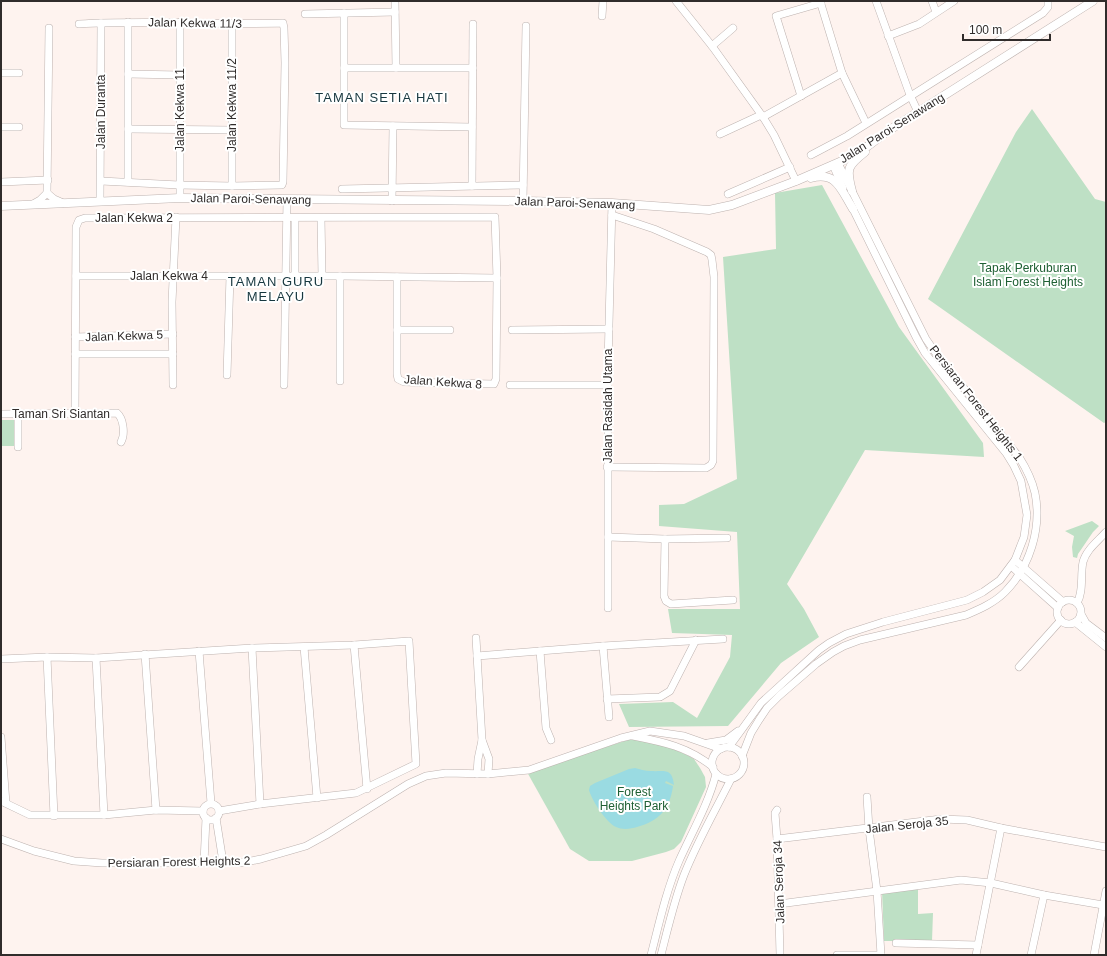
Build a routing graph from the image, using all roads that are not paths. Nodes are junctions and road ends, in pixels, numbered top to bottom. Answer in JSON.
{"nodes":[{"id":1,"x":395,"y":1,"type":"edge"},
{"id":2,"x":603,"y":1,"type":"edge"},
{"id":3,"x":876,"y":1,"type":"edge"},
{"id":4,"x":932,"y":1,"type":"edge"},
{"id":5,"x":954,"y":1,"type":"edge"},
{"id":6,"x":1048,"y":1,"type":"edge"},
{"id":7,"x":1093,"y":1,"type":"edge"},
{"id":8,"x":678,"y":2,"type":"edge"},
{"id":9,"x":820,"y":2,"type":"edge"},
{"id":10,"x":395,"y":12,"type":"junction"},
{"id":11,"x":936,"y":12,"type":"junction"},
{"id":12,"x":344,"y":13,"type":"junction"},
{"id":13,"x":305,"y":14,"type":"dead end"},
{"id":14,"x":602,"y":16,"type":"dead end"},
{"id":15,"x":128,"y":22,"type":"junction"},
{"id":16,"x":180,"y":22,"type":"junction"},
{"id":17,"x":102,"y":23,"type":"junction"},
{"id":18,"x":79,"y":24,"type":"dead end"},
{"id":19,"x":232,"y":24,"type":"junction"},
{"id":20,"x":473,"y":24,"type":"dead end"},
{"id":21,"x":526,"y":26,"type":"dead end"},
{"id":22,"x":49,"y":28,"type":"dead end"},
{"id":23,"x":733,"y":28,"type":"dead end"},
{"id":24,"x":888,"y":36,"type":"junction"},
{"id":25,"x":712,"y":46,"type":"junction"},
{"id":26,"x":344,"y":68,"type":"junction"},
{"id":27,"x":396,"y":68,"type":"junction"},
{"id":28,"x":473,"y":68,"type":"junction"},
{"id":29,"x":1,"y":73,"type":"edge"},
{"id":30,"x":19,"y":73,"type":"dead end"},
{"id":31,"x":842,"y":73,"type":"junction"},
{"id":32,"x":128,"y":74,"type":"junction"},
{"id":33,"x":180,"y":75,"type":"junction"},
{"id":34,"x":910,"y":95,"type":"junction"},
{"id":35,"x":801,"y":96,"type":"junction"},
{"id":36,"x":918,"y":112,"type":"junction"},
{"id":37,"x":762,"y":116,"type":"junction"},
{"id":38,"x":866,"y":123,"type":"junction"},
{"id":39,"x":393,"y":126,"type":"junction"},
{"id":40,"x":19,"y":127,"type":"dead end"},
{"id":41,"x":472,"y":127,"type":"junction"},
{"id":42,"x":1,"y":128,"type":"edge"},
{"id":43,"x":128,"y":129,"type":"junction"},
{"id":44,"x":180,"y":130,"type":"junction"},
{"id":45,"x":232,"y":130,"type":"junction"},
{"id":46,"x":888,"y":131,"type":"junction"},
{"id":47,"x":720,"y":134,"type":"dead end"},
{"id":48,"x":811,"y":155,"type":"dead end"},
{"id":49,"x":835,"y":164,"type":"junction"},
{"id":50,"x":790,"y":166,"type":"junction"},
{"id":51,"x":48,"y":180,"type":"junction"},
{"id":52,"x":101,"y":181,"type":"junction"},
{"id":53,"x":1,"y":182,"type":"edge"},
{"id":54,"x":128,"y":182,"type":"junction"},
{"id":55,"x":793,"y":183,"type":"junction"},
{"id":56,"x":180,"y":185,"type":"junction"},
{"id":57,"x":523,"y":185,"type":"junction"},
{"id":58,"x":232,"y":186,"type":"junction"},
{"id":59,"x":472,"y":186,"type":"junction"},
{"id":60,"x":392,"y":188,"type":"junction"},
{"id":61,"x":342,"y":189,"type":"dead end"},
{"id":62,"x":852,"y":191,"type":"junction"},
{"id":63,"x":48,"y":193,"type":"junction"},
{"id":64,"x":728,"y":194,"type":"dead end"},
{"id":65,"x":180,"y":198,"type":"junction"},
{"id":66,"x":287,"y":200,"type":"junction"},
{"id":67,"x":100,"y":201,"type":"junction"},
{"id":68,"x":392,"y":201,"type":"junction"},
{"id":69,"x":523,"y":201,"type":"junction"},
{"id":70,"x":63,"y":203,"type":"junction"},
{"id":71,"x":612,"y":203,"type":"junction"},
{"id":72,"x":32,"y":204,"type":"junction"},
{"id":73,"x":1,"y":206,"type":"edge"},
{"id":74,"x":853,"y":209,"type":"junction"},
{"id":75,"x":612,"y":215,"type":"junction"},
{"id":76,"x":176,"y":217,"type":"junction"},
{"id":77,"x":495,"y":217,"type":"joint"},
{"id":78,"x":286,"y":218,"type":"junction"},
{"id":79,"x":295,"y":218,"type":"junction"},
{"id":80,"x":321,"y":218,"type":"junction"},
{"id":81,"x":76,"y":276,"type":"junction"},
{"id":82,"x":174,"y":276,"type":"junction"},
{"id":83,"x":230,"y":276,"type":"junction"},
{"id":84,"x":286,"y":276,"type":"junction"},
{"id":85,"x":295,"y":276,"type":"junction"},
{"id":86,"x":322,"y":276,"type":"junction"},
{"id":87,"x":340,"y":276,"type":"junction"},
{"id":88,"x":397,"y":277,"type":"junction"},
{"id":89,"x":497,"y":278,"type":"junction"},
{"id":90,"x":608,"y":329,"type":"junction"},
{"id":91,"x":397,"y":330,"type":"junction"},
{"id":92,"x":450,"y":330,"type":"dead end"},
{"id":93,"x":512,"y":330,"type":"dead end"},
{"id":94,"x":173,"y":334,"type":"junction"},
{"id":95,"x":75,"y":337,"type":"junction"},
{"id":96,"x":75,"y":354,"type":"junction"},
{"id":97,"x":173,"y":354,"type":"junction"},
{"id":98,"x":227,"y":375,"type":"dead end"},
{"id":99,"x":340,"y":381,"type":"dead end"},
{"id":100,"x":284,"y":385,"type":"dead end"},
{"id":101,"x":510,"y":385,"type":"dead end"},
{"id":102,"x":608,"y":385,"type":"junction"},
{"id":103,"x":173,"y":386,"type":"dead end"},
{"id":104,"x":75,"y":413,"type":"junction"},
{"id":105,"x":1,"y":414,"type":"edge"},
{"id":106,"x":18,"y":414,"type":"junction"},
{"id":107,"x":121,"y":442,"type":"dead end"},
{"id":108,"x":18,"y":447,"type":"dead end"},
{"id":109,"x":608,"y":467,"type":"junction"},
{"id":110,"x":1106,"y":532,"type":"edge"},
{"id":111,"x":608,"y":537,"type":"junction"},
{"id":112,"x":727,"y":538,"type":"dead end"},
{"id":113,"x":665,"y":539,"type":"junction"},
{"id":114,"x":1013,"y":563,"type":"junction"},
{"id":115,"x":1021,"y":570,"type":"junction"},
{"id":116,"x":732,"y":600,"type":"dead end"},
{"id":117,"x":1063,"y":602,"type":"junction"},
{"id":118,"x":1077,"y":603,"type":"junction"},
{"id":119,"x":608,"y":608,"type":"dead end"},
{"id":120,"x":1058,"y":608,"type":"junction"},
{"id":121,"x":1081,"y":614,"type":"junction"},
{"id":122,"x":1061,"y":620,"type":"junction"},
{"id":123,"x":1075,"y":622,"type":"junction"},
{"id":124,"x":476,"y":638,"type":"dead end"},
{"id":125,"x":1106,"y":638,"type":"edge"},
{"id":126,"x":723,"y":639,"type":"dead end"},
{"id":127,"x":696,"y":640,"type":"junction"},
{"id":128,"x":354,"y":645,"type":"junction"},
{"id":129,"x":603,"y":646,"type":"junction"},
{"id":130,"x":304,"y":647,"type":"junction"},
{"id":131,"x":1106,"y":647,"type":"edge"},
{"id":132,"x":252,"y":648,"type":"junction"},
{"id":133,"x":540,"y":650,"type":"junction"},
{"id":134,"x":199,"y":651,"type":"junction"},
{"id":135,"x":145,"y":654,"type":"junction"},
{"id":136,"x":477,"y":656,"type":"junction"},
{"id":137,"x":47,"y":657,"type":"junction"},
{"id":138,"x":96,"y":658,"type":"junction"},
{"id":139,"x":1,"y":659,"type":"edge"},
{"id":140,"x":1019,"y":667,"type":"dead end"},
{"id":141,"x":607,"y":699,"type":"junction"},
{"id":142,"x":609,"y":718,"type":"dead end"},
{"id":143,"x":746,"y":724,"type":"junction"},
{"id":144,"x":631,"y":736,"type":"junction"},
{"id":145,"x":1,"y":737,"type":"edge"},
{"id":146,"x":482,"y":740,"type":"junction"},
{"id":147,"x":551,"y":740,"type":"dead end"},
{"id":148,"x":706,"y":743,"type":"junction"},
{"id":149,"x":729,"y":747,"type":"junction"},
{"id":150,"x":720,"y":749,"type":"junction"},
{"id":151,"x":742,"y":756,"type":"junction"},
{"id":152,"x":712,"y":767,"type":"junction"},
{"id":153,"x":477,"y":774,"type":"junction"},
{"id":154,"x":488,"y":774,"type":"junction"},
{"id":155,"x":716,"y":774,"type":"junction"},
{"id":156,"x":731,"y":779,"type":"junction"},
{"id":157,"x":366,"y":790,"type":"junction"},
{"id":158,"x":867,"y":797,"type":"dead end"},
{"id":159,"x":317,"y":798,"type":"junction"},
{"id":160,"x":3,"y":802,"type":"edge"},
{"id":161,"x":211,"y":803,"type":"junction"},
{"id":162,"x":260,"y":804,"type":"junction"},
{"id":163,"x":156,"y":810,"type":"junction"},
{"id":164,"x":777,"y":810,"type":"dead end"},
{"id":165,"x":202,"y":811,"type":"junction"},
{"id":166,"x":220,"y":811,"type":"junction"},
{"id":167,"x":104,"y":815,"type":"junction"},
{"id":168,"x":54,"y":816,"type":"junction"},
{"id":169,"x":206,"y":818,"type":"junction"},
{"id":170,"x":216,"y":818,"type":"junction"},
{"id":171,"x":1001,"y":828,"type":"junction"},
{"id":172,"x":869,"y":829,"type":"junction"},
{"id":173,"x":1,"y":839,"type":"edge"},
{"id":174,"x":777,"y":839,"type":"junction"},
{"id":175,"x":1106,"y":846,"type":"edge"},
{"id":176,"x":223,"y":862,"type":"junction"},
{"id":177,"x":204,"y":863,"type":"junction"},
{"id":178,"x":991,"y":883,"type":"junction"},
{"id":179,"x":877,"y":891,"type":"junction"},
{"id":180,"x":1106,"y":891,"type":"edge"},
{"id":181,"x":1044,"y":894,"type":"junction"},
{"id":182,"x":779,"y":904,"type":"junction"},
{"id":183,"x":1103,"y":905,"type":"junction"},
{"id":184,"x":896,"y":943,"type":"dead end"},
{"id":185,"x":978,"y":946,"type":"junction"},
{"id":186,"x":651,"y":955,"type":"edge"},
{"id":187,"x":661,"y":955,"type":"edge"},
{"id":188,"x":780,"y":955,"type":"edge"},
{"id":189,"x":837,"y":955,"type":"edge"},
{"id":190,"x":881,"y":955,"type":"edge"},
{"id":191,"x":976,"y":955,"type":"edge"},
{"id":192,"x":1031,"y":955,"type":"edge"},
{"id":193,"x":1094,"y":955,"type":"edge"}],
"edges":[{"from":1,"to":10,"type":"street"},
{"from":2,"to":14,"type":"street"},
{"from":3,"to":24,"type":"street"},
{"from":4,"to":11,"type":"street"},
{"from":5,"to":11,"type":"street"},
{"from":6,"to":34,"type":"street"},
{"from":7,"to":36,"type":"main road","name":"Jalan Paroi-Senawang"},
{"from":8,"to":25,"type":"street"},
{"from":9,"to":31,"type":"street"},
{"from":9,"to":35,"type":"street"},
{"from":10,"to":12,"type":"street"},
{"from":10,"to":27,"type":"street"},
{"from":11,"to":24,"type":"street"},
{"from":12,"to":13,"type":"street"},
{"from":12,"to":26,"type":"street"},
{"from":15,"to":16,"type":"street","name":"Jalan Kekwa 11/3"},
{"from":15,"to":17,"type":"street","name":"Jalan Kekwa 11/3"},
{"from":15,"to":32,"type":"street"},
{"from":16,"to":19,"type":"street","name":"Jalan Kekwa 11/3"},
{"from":16,"to":33,"type":"street","name":"Jalan Kekwa 11"},
{"from":17,"to":18,"type":"street","name":"Jalan Kekwa 11/3"},
{"from":17,"to":52,"type":"street","name":"Jalan Duranta"},
{"from":19,"to":45,"type":"street","name":"Jalan Kekwa 11/2"},
{"from":19,"to":58,"type":"street","name":"Jalan Kekwa 11/3"},
{"from":20,"to":28,"type":"street"},
{"from":21,"to":57,"type":"street"},
{"from":22,"to":51,"type":"street"},
{"from":23,"to":25,"type":"street"},
{"from":24,"to":34,"type":"street"},
{"from":25,"to":37,"type":"street"},
{"from":26,"to":27,"type":"street"},
{"from":26,"to":39,"type":"street"},
{"from":27,"to":28,"type":"street"},
{"from":28,"to":41,"type":"street"},
{"from":29,"to":30,"type":"street"},
{"from":31,"to":35,"type":"street"},
{"from":31,"to":38,"type":"street"},
{"from":32,"to":33,"type":"street"},
{"from":32,"to":43,"type":"street"},
{"from":33,"to":44,"type":"street","name":"Jalan Kekwa 11"},
{"from":34,"to":36,"type":"street"},
{"from":34,"to":38,"type":"street"},
{"from":35,"to":37,"type":"street"},
{"from":36,"to":46,"type":"main road","name":"Jalan Paroi-Senawang"},
{"from":37,"to":47,"type":"street"},
{"from":37,"to":50,"type":"street"},
{"from":38,"to":48,"type":"street"},
{"from":39,"to":41,"type":"street"},
{"from":39,"to":60,"type":"street"},
{"from":40,"to":42,"type":"street"},
{"from":41,"to":59,"type":"street"},
{"from":43,"to":44,"type":"street"},
{"from":43,"to":54,"type":"street"},
{"from":44,"to":45,"type":"street"},
{"from":44,"to":56,"type":"street","name":"Jalan Kekwa 11"},
{"from":45,"to":58,"type":"street","name":"Jalan Kekwa 11/2"},
{"from":46,"to":49,"type":"main road","name":"Jalan Paroi-Senawang"},
{"from":46,"to":62,"type":"main road"},
{"from":49,"to":55,"type":"main road","name":"Jalan Paroi-Senawang"},
{"from":49,"to":62,"type":"street","name":"Persiaran Forest Heights 1"},
{"from":49,"to":74,"type":"street","name":"Persiaran Forest Heights 1"},
{"from":50,"to":55,"type":"street"},
{"from":50,"to":64,"type":"street"},
{"from":51,"to":53,"type":"street"},
{"from":51,"to":63,"type":"street"},
{"from":52,"to":54,"type":"street"},
{"from":52,"to":67,"type":"street","name":"Jalan Duranta"},
{"from":54,"to":56,"type":"street"},
{"from":55,"to":71,"type":"main road","name":"Jalan Paroi-Senawang"},
{"from":55,"to":74,"type":"main road"},
{"from":56,"to":58,"type":"street"},
{"from":56,"to":65,"type":"street","name":"Jalan Kekwa 11"},
{"from":57,"to":59,"type":"street"},
{"from":57,"to":69,"type":"street"},
{"from":59,"to":60,"type":"street"},
{"from":60,"to":61,"type":"street"},
{"from":60,"to":68,"type":"street"},
{"from":62,"to":115,"type":"street","name":"Persiaran Forest Heights 1"},
{"from":63,"to":70,"type":"street"},
{"from":63,"to":72,"type":"street"},
{"from":65,"to":66,"type":"main road","name":"Jalan Paroi-Senawang"},
{"from":65,"to":67,"type":"main road","name":"Jalan Paroi-Senawang"},
{"from":66,"to":68,"type":"main road","name":"Jalan Paroi-Senawang"},
{"from":66,"to":78,"type":"street"},
{"from":67,"to":70,"type":"main road","name":"Jalan Paroi-Senawang"},
{"from":68,"to":69,"type":"main road","name":"Jalan Paroi-Senawang"},
{"from":69,"to":71,"type":"main road","name":"Jalan Paroi-Senawang"},
{"from":70,"to":72,"type":"main road","name":"Jalan Paroi-Senawang"},
{"from":71,"to":75,"type":"street","name":"Jalan Rasidah Utama"},
{"from":72,"to":73,"type":"main road","name":"Jalan Paroi-Senawang"},
{"from":74,"to":114,"type":"street","name":"Persiaran Forest Heights 1"},
{"from":75,"to":90,"type":"street","name":"Jalan Rasidah Utama"},
{"from":75,"to":109,"type":"street"},
{"from":76,"to":78,"type":"street","name":"Jalan Kekwa 2"},
{"from":76,"to":81,"type":"street","name":"Jalan Kekwa 2"},
{"from":76,"to":82,"type":"street"},
{"from":77,"to":80,"type":"street","name":"Jalan Kekwa 2"},
{"from":77,"to":89,"type":"street","name":"Jalan Kekwa 8"},
{"from":78,"to":79,"type":"street","name":"Jalan Kekwa 2"},
{"from":78,"to":84,"type":"street"},
{"from":79,"to":80,"type":"street","name":"Jalan Kekwa 2"},
{"from":79,"to":85,"type":"street"},
{"from":80,"to":86,"type":"street"},
{"from":81,"to":82,"type":"street","name":"Jalan Kekwa 4"},
{"from":81,"to":95,"type":"street","name":"Jalan Kekwa 2"},
{"from":82,"to":83,"type":"street","name":"Jalan Kekwa 4"},
{"from":82,"to":94,"type":"street"},
{"from":83,"to":84,"type":"street","name":"Jalan Kekwa 4"},
{"from":83,"to":98,"type":"street"},
{"from":84,"to":85,"type":"street","name":"Jalan Kekwa 4"},
{"from":84,"to":100,"type":"street"},
{"from":85,"to":86,"type":"street","name":"Jalan Kekwa 4"},
{"from":86,"to":87,"type":"street","name":"Jalan Kekwa 4"},
{"from":87,"to":88,"type":"street","name":"Jalan Kekwa 4"},
{"from":87,"to":99,"type":"street"},
{"from":88,"to":89,"type":"street","name":"Jalan Kekwa 4"},
{"from":88,"to":91,"type":"street","name":"Jalan Kekwa 8"},
{"from":89,"to":91,"type":"street","name":"Jalan Kekwa 8"},
{"from":90,"to":93,"type":"street"},
{"from":90,"to":102,"type":"street","name":"Jalan Rasidah Utama"},
{"from":91,"to":92,"type":"street"},
{"from":94,"to":95,"type":"street","name":"Jalan Kekwa 5"},
{"from":94,"to":97,"type":"street"},
{"from":95,"to":96,"type":"street","name":"Jalan Kekwa 2"},
{"from":96,"to":97,"type":"street"},
{"from":96,"to":104,"type":"street","name":"Jalan Kekwa 2"},
{"from":97,"to":103,"type":"street"},
{"from":101,"to":102,"type":"street"},
{"from":102,"to":109,"type":"street","name":"Jalan Rasidah Utama"},
{"from":104,"to":106,"type":"street","name":"Taman Sri Siantan"},
{"from":104,"to":107,"type":"street","name":"Taman Sri Siantan"},
{"from":105,"to":106,"type":"street","name":"Taman Sri Siantan"},
{"from":106,"to":108,"type":"street"},
{"from":109,"to":111,"type":"street","name":"Jalan Rasidah Utama"},
{"from":110,"to":118,"type":"street"},
{"from":111,"to":113,"type":"street"},
{"from":111,"to":119,"type":"street","name":"Jalan Rasidah Utama"},
{"from":112,"to":113,"type":"street"},
{"from":113,"to":116,"type":"street"},
{"from":114,"to":115,"type":"street"},
{"from":114,"to":143,"type":"street","name":"Persiaran Forest Heights 1"},
{"from":115,"to":117,"type":"street"},
{"from":115,"to":120,"type":"street"},
{"from":115,"to":151,"type":"street","name":"Persiaran Forest Heights 1"},
{"from":117,"to":118,"type":"street"},
{"from":117,"to":120,"type":"street"},
{"from":118,"to":121,"type":"street"},
{"from":120,"to":122,"type":"street"},
{"from":121,"to":123,"type":"street"},
{"from":121,"to":125,"type":"street"},
{"from":122,"to":123,"type":"street"},
{"from":122,"to":140,"type":"street"},
{"from":123,"to":131,"type":"street"},
{"from":124,"to":136,"type":"street"},
{"from":126,"to":127,"type":"street"},
{"from":127,"to":129,"type":"street"},
{"from":127,"to":141,"type":"street"},
{"from":128,"to":130,"type":"street"},
{"from":128,"to":157,"type":"street"},
{"from":128,"to":157,"type":"street"},
{"from":129,"to":133,"type":"street"},
{"from":129,"to":141,"type":"street"},
{"from":130,"to":132,"type":"street"},
{"from":130,"to":159,"type":"street"},
{"from":132,"to":134,"type":"street"},
{"from":132,"to":162,"type":"street"},
{"from":133,"to":136,"type":"street"},
{"from":133,"to":147,"type":"street"},
{"from":134,"to":135,"type":"street"},
{"from":134,"to":161,"type":"street"},
{"from":135,"to":138,"type":"street"},
{"from":135,"to":163,"type":"street"},
{"from":136,"to":146,"type":"street"},
{"from":137,"to":138,"type":"street"},
{"from":137,"to":139,"type":"street"},
{"from":137,"to":168,"type":"street"},
{"from":138,"to":167,"type":"street"},
{"from":141,"to":142,"type":"street"},
{"from":143,"to":148,"type":"street"},
{"from":143,"to":149,"type":"street","name":"Persiaran Forest Heights 1"},
{"from":144,"to":148,"type":"street","name":"Persiaran Forest Heights 2"},
{"from":144,"to":152,"type":"street"},
{"from":144,"to":154,"type":"street","name":"Persiaran Forest Heights 2"},
{"from":145,"to":160,"type":"street"},
{"from":146,"to":153,"type":"street"},
{"from":146,"to":154,"type":"street"},
{"from":148,"to":150,"type":"street","name":"Persiaran Forest Heights 2"},
{"from":149,"to":150,"type":"street"},
{"from":149,"to":151,"type":"street"},
{"from":150,"to":152,"type":"street"},
{"from":151,"to":156,"type":"street"},
{"from":152,"to":155,"type":"street"},
{"from":153,"to":154,"type":"street","name":"Persiaran Forest Heights 2"},
{"from":153,"to":176,"type":"street","name":"Persiaran Forest Heights 2"},
{"from":155,"to":156,"type":"street"},
{"from":155,"to":186,"type":"street"},
{"from":156,"to":187,"type":"street"},
{"from":157,"to":159,"type":"street"},
{"from":158,"to":172,"type":"street"},
{"from":159,"to":162,"type":"street"},
{"from":160,"to":168,"type":"street"},
{"from":161,"to":165,"type":"street"},
{"from":161,"to":166,"type":"street"},
{"from":162,"to":166,"type":"street"},
{"from":163,"to":165,"type":"street"},
{"from":163,"to":167,"type":"street"},
{"from":164,"to":174,"type":"street","name":"Jalan Seroja 34"},
{"from":165,"to":169,"type":"street"},
{"from":166,"to":170,"type":"street"},
{"from":167,"to":168,"type":"street"},
{"from":169,"to":170,"type":"street"},
{"from":169,"to":177,"type":"street"},
{"from":170,"to":176,"type":"street"},
{"from":171,"to":172,"type":"street","name":"Jalan Seroja 35"},
{"from":171,"to":175,"type":"street","name":"Jalan Seroja 35"},
{"from":171,"to":178,"type":"street"},
{"from":172,"to":174,"type":"street","name":"Jalan Seroja 35"},
{"from":172,"to":179,"type":"street"},
{"from":173,"to":177,"type":"street","name":"Persiaran Forest Heights 2"},
{"from":174,"to":182,"type":"street","name":"Jalan Seroja 34"},
{"from":176,"to":177,"type":"street","name":"Persiaran Forest Heights 2"},
{"from":178,"to":179,"type":"street"},
{"from":178,"to":181,"type":"street"},
{"from":178,"to":185,"type":"street"},
{"from":179,"to":182,"type":"street"},
{"from":179,"to":190,"type":"street"},
{"from":180,"to":183,"type":"street"},
{"from":181,"to":183,"type":"street"},
{"from":181,"to":192,"type":"street"},
{"from":182,"to":188,"type":"street","name":"Jalan Seroja 34"},
{"from":183,"to":193,"type":"street"},
{"from":184,"to":185,"type":"street"},
{"from":185,"to":191,"type":"street"},
{"from":189,"to":190,"type":"street"}]}
